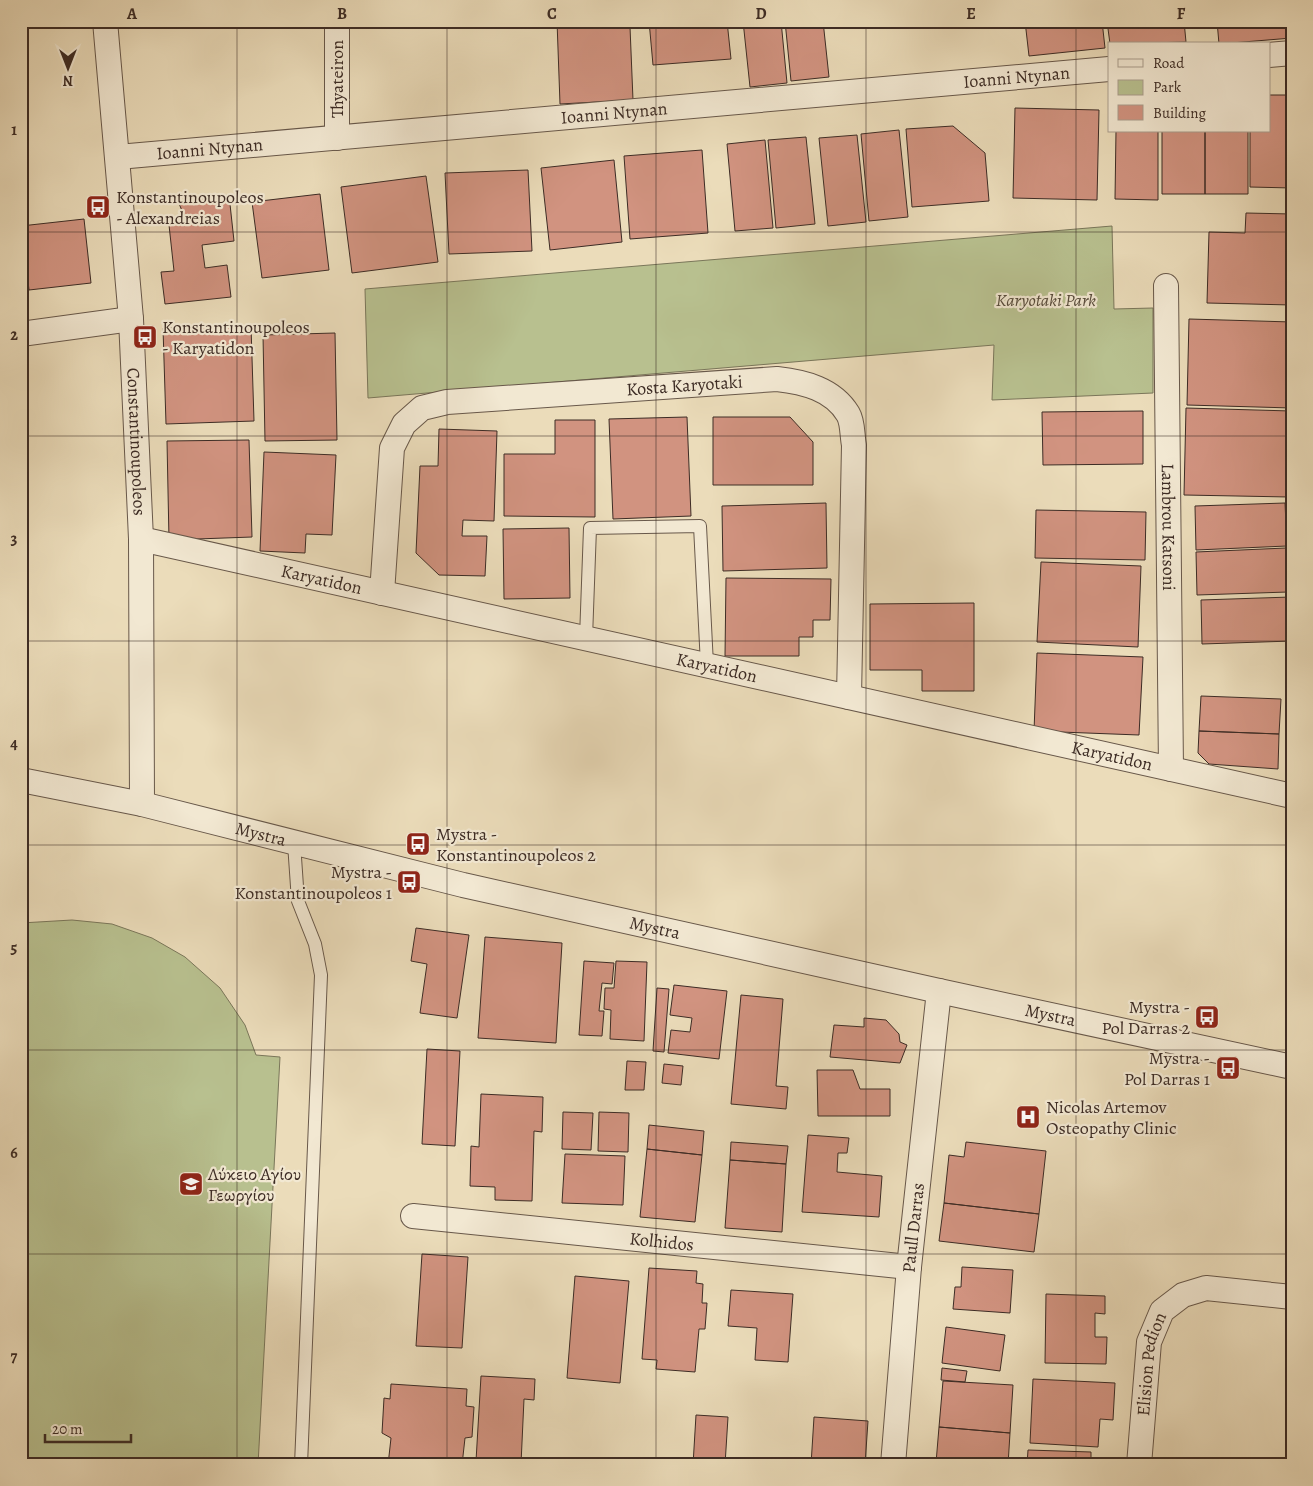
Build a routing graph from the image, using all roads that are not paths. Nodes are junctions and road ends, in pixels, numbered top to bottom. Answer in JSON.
{"nodes":[{"id":1,"x":106,"y":21,"type":"edge"},
{"id":2,"x":337,"y":21,"type":"edge"},
{"id":3,"x":1292,"y":53,"type":"edge"},
{"id":4,"x":1270,"y":55,"type":"edge"},
{"id":5,"x":1108,"y":69,"type":"edge"},
{"id":6,"x":337,"y":138,"type":"junction"},
{"id":7,"x":118,"y":157,"type":"junction"},
{"id":8,"x":1166,"y":286,"type":"dead end"},
{"id":9,"x":131,"y":319,"type":"junction"},
{"id":10,"x":21,"y":334,"type":"edge"},
{"id":11,"x":141,"y":539,"type":"junction"},
{"id":12,"x":382,"y":593,"type":"junction"},
{"id":13,"x":586,"y":638,"type":"junction"},
{"id":14,"x":707,"y":666,"type":"junction"},
{"id":15,"x":849,"y":697,"type":"junction"},
{"id":16,"x":1171,"y":769,"type":"junction"},
{"id":17,"x":21,"y":780,"type":"edge"},
{"id":18,"x":1292,"y":796,"type":"edge"},
{"id":19,"x":142,"y":804,"type":"junction"},
{"id":20,"x":294,"y":842,"type":"junction"},
{"id":21,"x":939,"y":991,"type":"junction"},
{"id":22,"x":1292,"y":1067,"type":"edge"},
{"id":23,"x":413,"y":1216,"type":"dead end"},
{"id":24,"x":909,"y":1267,"type":"junction"},
{"id":25,"x":1292,"y":1297,"type":"edge"},
{"id":26,"x":301,"y":1465,"type":"edge"},
{"id":27,"x":892,"y":1465,"type":"edge"},
{"id":28,"x":1139,"y":1465,"type":"edge"}],
"edges":[{"from":1,"to":7,"type":"street","name":"Constantinoupoleos"},
{"from":2,"to":6,"type":"street","name":"Thyateiron"},
{"from":3,"to":4,"type":"street"},
{"from":5,"to":6,"type":"street","name":"Ioanni Ntynan"},
{"from":6,"to":7,"type":"street","name":"Ioanni Ntynan"},
{"from":7,"to":9,"type":"street","name":"Constantinoupoleos"},
{"from":8,"to":16,"type":"street","name":"Lambrou Katsoni"},
{"from":9,"to":10,"type":"street"},
{"from":9,"to":11,"type":"street","name":"Constantinoupoleos"},
{"from":11,"to":12,"type":"street","name":"Karyatidon"},
{"from":11,"to":19,"type":"street","name":"Constantinoupoleos"},
{"from":12,"to":13,"type":"street","name":"Karyatidon"},
{"from":12,"to":15,"type":"street","name":"Kosta Karyotaki"},
{"from":13,"to":14,"type":"street","name":"Karyatidon"},
{"from":13,"to":14,"type":"lane"},
{"from":14,"to":15,"type":"street","name":"Karyatidon"},
{"from":15,"to":16,"type":"street","name":"Karyatidon"},
{"from":16,"to":18,"type":"street","name":"Karyatidon"},
{"from":17,"to":19,"type":"street","name":"Mystra"},
{"from":19,"to":20,"type":"street","name":"Mystra"},
{"from":20,"to":21,"type":"street","name":"Mystra"},
{"from":20,"to":26,"type":"lane"},
{"from":21,"to":22,"type":"street","name":"Mystra"},
{"from":21,"to":24,"type":"street","name":"Paull Darras"},
{"from":23,"to":24,"type":"street","name":"Kolhidos"},
{"from":24,"to":27,"type":"street","name":"Paull Darras"},
{"from":25,"to":28,"type":"street","name":"Elision Pedion"}]}
